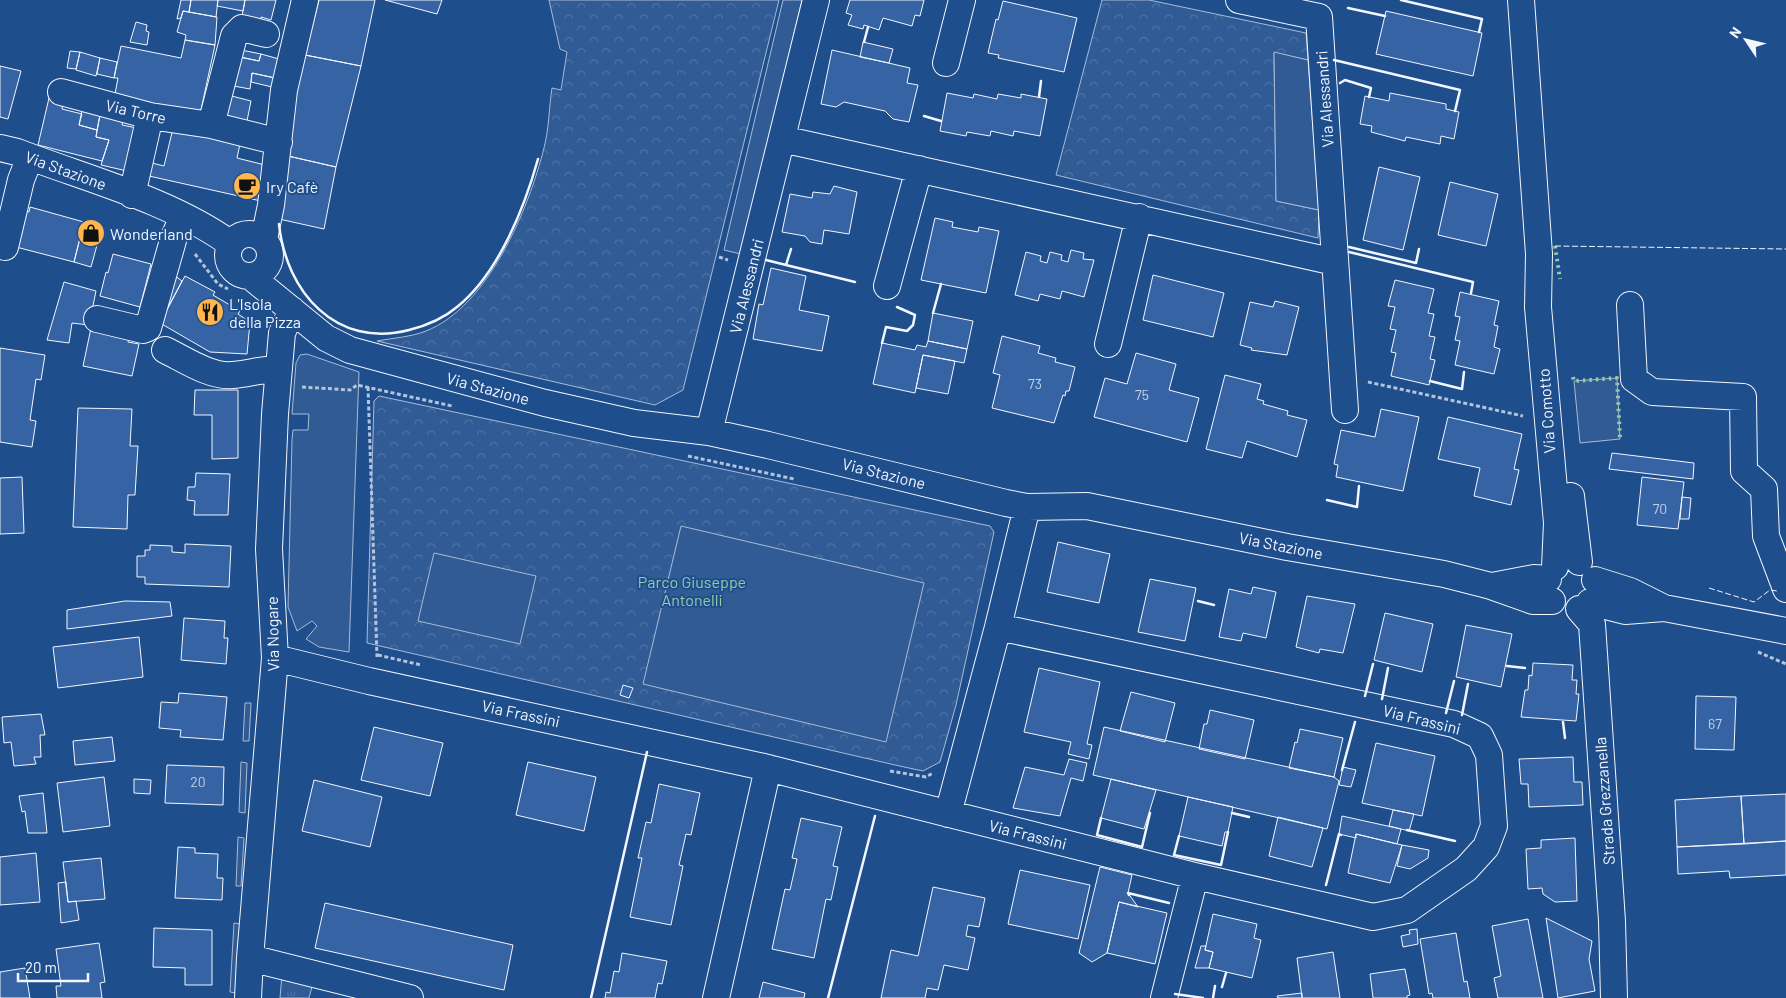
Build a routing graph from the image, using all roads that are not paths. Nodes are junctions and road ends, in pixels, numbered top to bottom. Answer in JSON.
{"nodes":[{"id":1,"x":303,"y":0,"type":"edge"},
{"id":2,"x":816,"y":0,"type":"edge"},
{"id":3,"x":962,"y":0,"type":"edge"},
{"id":4,"x":1240,"y":0,"type":"edge"},
{"id":5,"x":1521,"y":0,"type":"edge"},
{"id":6,"x":266,"y":34,"type":"dead end"},
{"id":7,"x":946,"y":62,"type":"dead end"},
{"id":8,"x":62,"y":92,"type":"dead end"},
{"id":9,"x":150,"y":116,"type":"junction"},
{"id":10,"x":211,"y":125,"type":"junction"},
{"id":11,"x":782,"y":138,"type":"junction"},
{"id":12,"x":279,"y":142,"type":"junction"},
{"id":13,"x":0,"y":148,"type":"edge"},
{"id":14,"x":30,"y":157,"type":"junction"},
{"id":15,"x":919,"y":169,"type":"junction"},
{"id":16,"x":132,"y":195,"type":"junction"},
{"id":17,"x":183,"y":217,"type":"junction"},
{"id":18,"x":1138,"y":217,"type":"junction"},
{"id":19,"x":243,"y":241,"type":"junction"},
{"id":20,"x":5,"y":247,"type":"dead end"},
{"id":21,"x":1335,"y":262,"type":"junction"},
{"id":22,"x":242,"y":284,"type":"junction"},
{"id":23,"x":887,"y":286,"type":"dead end"},
{"id":24,"x":1630,"y":305,"type":"dead end"},
{"id":25,"x":292,"y":310,"type":"junction"},
{"id":26,"x":97,"y":318,"type":"dead end"},
{"id":27,"x":1108,"y":344,"type":"dead end"},
{"id":28,"x":165,"y":350,"type":"dead end"},
{"id":29,"x":279,"y":376,"type":"junction"},
{"id":30,"x":1346,"y":410,"type":"dead end"},
{"id":31,"x":710,"y":432,"type":"junction"},
{"id":32,"x":1027,"y":507,"type":"junction"},
{"id":33,"x":1571,"y":586,"type":"junction"},
{"id":34,"x":1786,"y":589,"type":"edge"},
{"id":35,"x":998,"y":627,"type":"junction"},
{"id":36,"x":1786,"y":627,"type":"edge"},
{"id":37,"x":275,"y":658,"type":"junction"},
{"id":38,"x":768,"y":768,"type":"junction"},
{"id":39,"x":948,"y":814,"type":"junction"},
{"id":40,"x":1195,"y":876,"type":"junction"},
{"id":41,"x":250,"y":958,"type":"junction"},
{"id":42,"x":327,"y":988,"type":"edge"},
{"id":43,"x":248,"y":998,"type":"edge"},
{"id":44,"x":410,"y":998,"type":"edge"},
{"id":45,"x":716,"y":998,"type":"edge"},
{"id":46,"x":1164,"y":998,"type":"edge"},
{"id":47,"x":1614,"y":998,"type":"edge"}],
"edges":[{"from":1,"to":12,"type":"street"},
{"from":2,"to":11,"type":"street","name":"Via Alessandri"},
{"from":3,"to":7,"type":"street"},
{"from":4,"to":21,"type":"street","name":"Via Alessandri"},
{"from":5,"to":33,"type":"street","name":"Via Comotto"},
{"from":6,"to":10,"type":"street"},
{"from":8,"to":9,"type":"street","name":"Via Torre"},
{"from":9,"to":10,"type":"street","name":"Via Torre"},
{"from":9,"to":16,"type":"street"},
{"from":10,"to":12,"type":"street","name":"Via Torre"},
{"from":11,"to":15,"type":"street"},
{"from":11,"to":31,"type":"street","name":"Via Alessandri"},
{"from":12,"to":19,"type":"street"},
{"from":13,"to":14,"type":"street","name":"Via Stazione"},
{"from":14,"to":16,"type":"street","name":"Via Stazione"},
{"from":14,"to":20,"type":"street"},
{"from":15,"to":18,"type":"street"},
{"from":15,"to":23,"type":"street"},
{"from":16,"to":17,"type":"street","name":"Via Stazione"},
{"from":17,"to":19,"type":"street","name":"Via Stazione"},
{"from":17,"to":26,"type":"street"},
{"from":18,"to":21,"type":"street"},
{"from":18,"to":27,"type":"street"},
{"from":19,"to":22,"type":"street","name":"Via Stazione"},
{"from":19,"to":22,"type":"street"},
{"from":19,"to":25,"type":"street","name":"Via Stazione"},
{"from":21,"to":30,"type":"street","name":"Via Alessandri"},
{"from":22,"to":25,"type":"street","name":"Via Stazione"},
{"from":24,"to":34,"type":"street"},
{"from":25,"to":29,"type":"street","name":"Via Nogare"},
{"from":25,"to":31,"type":"street","name":"Via Stazione"},
{"from":28,"to":29,"type":"street"},
{"from":29,"to":37,"type":"street","name":"Via Nogare"},
{"from":31,"to":32,"type":"street","name":"Via Stazione"},
{"from":32,"to":33,"type":"street","name":"Via Stazione"},
{"from":32,"to":35,"type":"street"},
{"from":33,"to":36,"type":"street"},
{"from":33,"to":47,"type":"street","name":"Strada Grezzanella"},
{"from":35,"to":39,"type":"street"},
{"from":35,"to":40,"type":"street","name":"Via Frassini"},
{"from":37,"to":38,"type":"street","name":"Via Frassini"},
{"from":37,"to":41,"type":"street","name":"Via Nogare"},
{"from":38,"to":39,"type":"street","name":"Via Frassini"},
{"from":38,"to":45,"type":"street"},
{"from":39,"to":40,"type":"street","name":"Via Frassini"},
{"from":40,"to":46,"type":"street"},
{"from":41,"to":42,"type":"street"},
{"from":41,"to":43,"type":"street","name":"Via Nogare"},
{"from":42,"to":44,"type":"street"}]}
